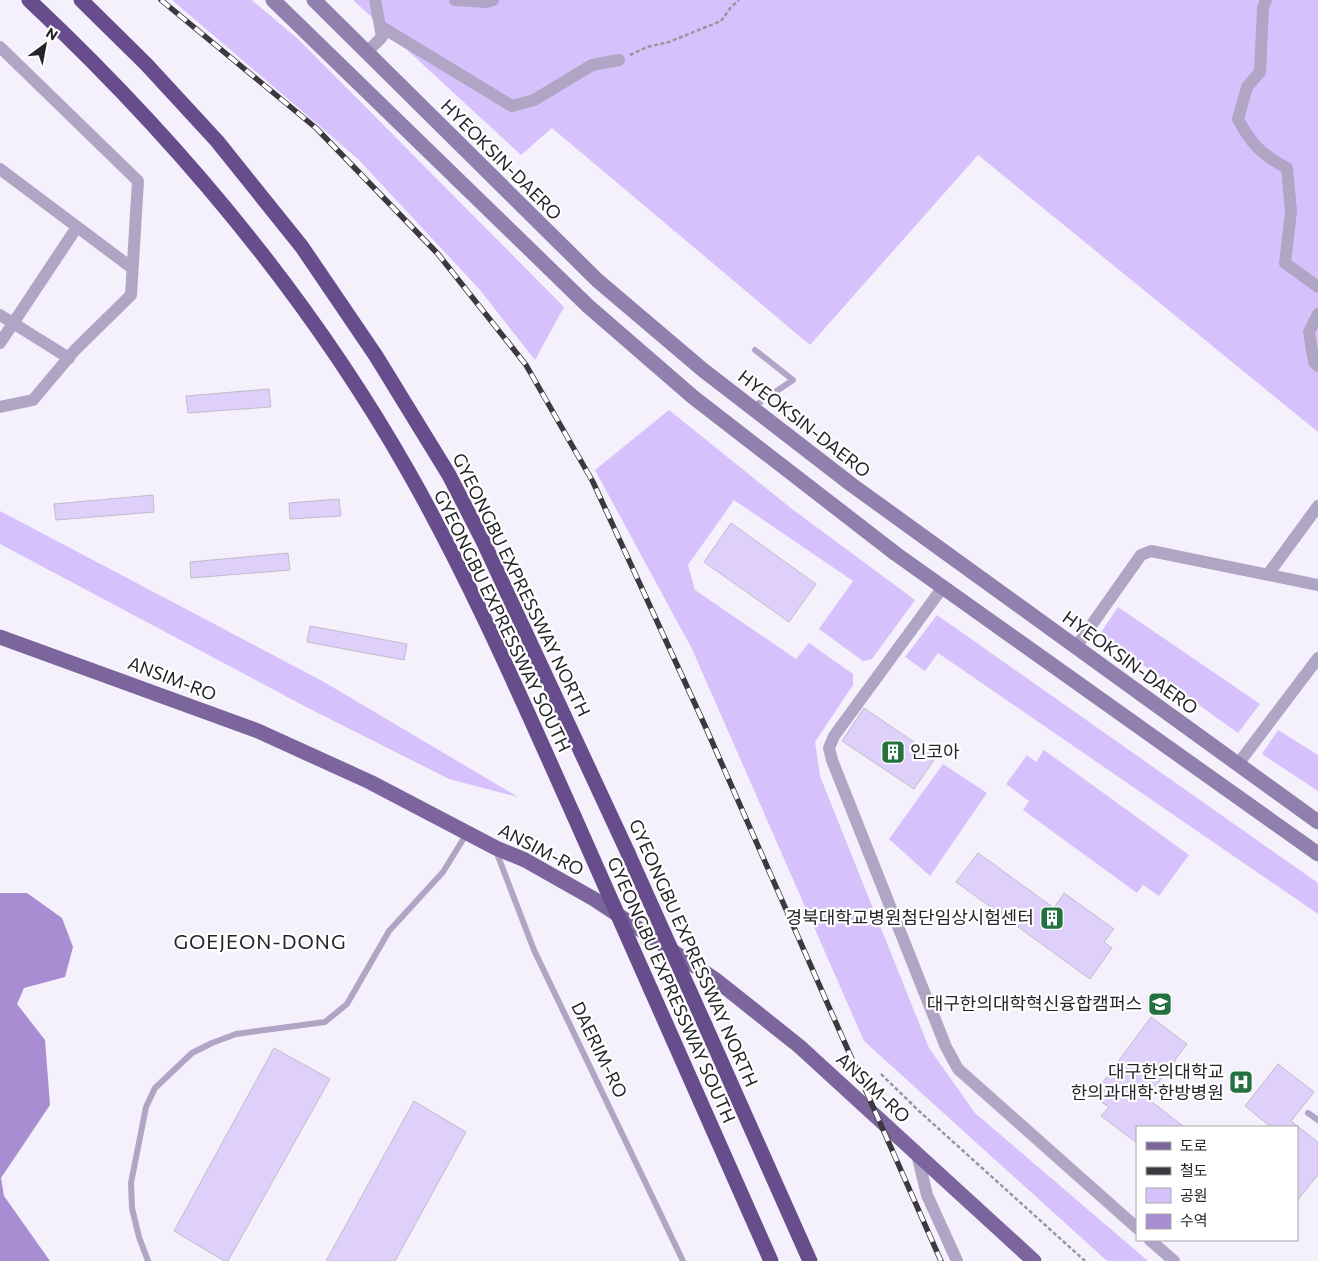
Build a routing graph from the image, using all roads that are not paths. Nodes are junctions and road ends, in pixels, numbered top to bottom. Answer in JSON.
{"nodes":[{"id":1,"x":29,"y":0,"type":"edge"},
{"id":2,"x":81,"y":0,"type":"edge"},
{"id":3,"x":273,"y":0,"type":"edge"},
{"id":4,"x":314,"y":0,"type":"edge"},
{"id":5,"x":375,"y":0,"type":"edge"},
{"id":6,"x":455,"y":0,"type":"edge"},
{"id":7,"x":493,"y":0,"type":"edge"},
{"id":8,"x":1266,"y":0,"type":"edge"},
{"id":9,"x":380,"y":26,"type":"junction"},
{"id":10,"x":0,"y":47,"type":"edge"},
{"id":11,"x":367,"y":52,"type":"junction"},
{"id":12,"x":619,"y":60,"type":"road end"},
{"id":13,"x":0,"y":170,"type":"edge"},
{"id":14,"x":77,"y":227,"type":"junction"},
{"id":15,"x":132,"y":268,"type":"junction"},
{"id":16,"x":1318,"y":287,"type":"edge"},
{"id":17,"x":1318,"y":314,"type":"edge"},
{"id":18,"x":0,"y":315,"type":"edge"},
{"id":19,"x":13,"y":323,"type":"junction"},
{"id":20,"x":0,"y":343,"type":"edge"},
{"id":21,"x":755,"y":350,"type":"dead end"},
{"id":22,"x":68,"y":358,"type":"junction"},
{"id":23,"x":1318,"y":366,"type":"edge"},
{"id":24,"x":0,"y":407,"type":"edge"},
{"id":25,"x":752,"y":408,"type":"junction"},
{"id":26,"x":1318,"y":506,"type":"edge"},
{"id":27,"x":1269,"y":573,"type":"junction"},
{"id":28,"x":1318,"y":584,"type":"edge"},
{"id":29,"x":943,"y":587,"type":"junction"},
{"id":30,"x":0,"y":637,"type":"edge"},
{"id":31,"x":1076,"y":647,"type":"junction"},
{"id":32,"x":1318,"y":658,"type":"edge"},
{"id":33,"x":1238,"y":764,"type":"junction"},
{"id":34,"x":1318,"y":822,"type":"edge"},
{"id":35,"x":466,"y":833,"type":"junction"},
{"id":36,"x":496,"y":848,"type":"junction"},
{"id":37,"x":1318,"y":854,"type":"edge"},
{"id":38,"x":1308,"y":1113,"type":"dead end"},
{"id":39,"x":1318,"y":1120,"type":"edge"},
{"id":40,"x":917,"y":1154,"type":"junction"},
{"id":41,"x":1136,"y":1227,"type":"edge"},
{"id":42,"x":1151,"y":1241,"type":"edge"},
{"id":43,"x":148,"y":1261,"type":"edge"},
{"id":44,"x":684,"y":1261,"type":"edge"},
{"id":45,"x":771,"y":1261,"type":"edge"},
{"id":46,"x":810,"y":1261,"type":"edge"},
{"id":47,"x":957,"y":1261,"type":"edge"},
{"id":48,"x":1034,"y":1261,"type":"edge"},
{"id":49,"x":1174,"y":1261,"type":"edge"}],
"edges":[{"from":1,"to":45,"type":"highway","name":"GYEONGBU EXPRESSWAY SOUTH","bridge":true},
{"from":2,"to":46,"type":"highway","name":"GYEONGBU EXPRESSWAY NORTH","bridge":true},
{"from":3,"to":29,"type":"main road"},
{"from":4,"to":11,"type":"main road","name":"HYEOKSIN-DAERO"},
{"from":5,"to":9,"type":"street"},
{"from":6,"to":7,"type":"street"},
{"from":8,"to":16,"type":"street"},
{"from":9,"to":11,"type":"street"},
{"from":9,"to":12,"type":"street"},
{"from":10,"to":15,"type":"street"},
{"from":11,"to":25,"type":"main road","name":"HYEOKSIN-DAERO"},
{"from":13,"to":14,"type":"street"},
{"from":14,"to":15,"type":"street"},
{"from":14,"to":19,"type":"street"},
{"from":15,"to":22,"type":"street"},
{"from":17,"to":23,"type":"street"},
{"from":18,"to":19,"type":"street"},
{"from":19,"to":20,"type":"street"},
{"from":19,"to":22,"type":"street"},
{"from":21,"to":25,"type":"lane"},
{"from":22,"to":24,"type":"street"},
{"from":25,"to":31,"type":"main road","name":"HYEOKSIN-DAERO"},
{"from":26,"to":27,"type":"street"},
{"from":27,"to":28,"type":"street"},
{"from":27,"to":31,"type":"street"},
{"from":29,"to":37,"type":"main road"},
{"from":29,"to":41,"type":"street"},
{"from":30,"to":35,"type":"main road","name":"ANSIM-RO"},
{"from":31,"to":33,"type":"main road","name":"HYEOKSIN-DAERO"},
{"from":32,"to":33,"type":"street"},
{"from":33,"to":34,"type":"main road","name":"HYEOKSIN-DAERO"},
{"from":35,"to":36,"type":"main road","name":"ANSIM-RO"},
{"from":35,"to":43,"type":"lane"},
{"from":36,"to":40,"type":"main road","name":"ANSIM-RO"},
{"from":36,"to":44,"type":"lane","name":"DAERIM-RO"},
{"from":38,"to":39,"type":"lane"},
{"from":40,"to":47,"type":"street"},
{"from":40,"to":48,"type":"main road","name":"ANSIM-RO"},
{"from":42,"to":49,"type":"street"}]}
